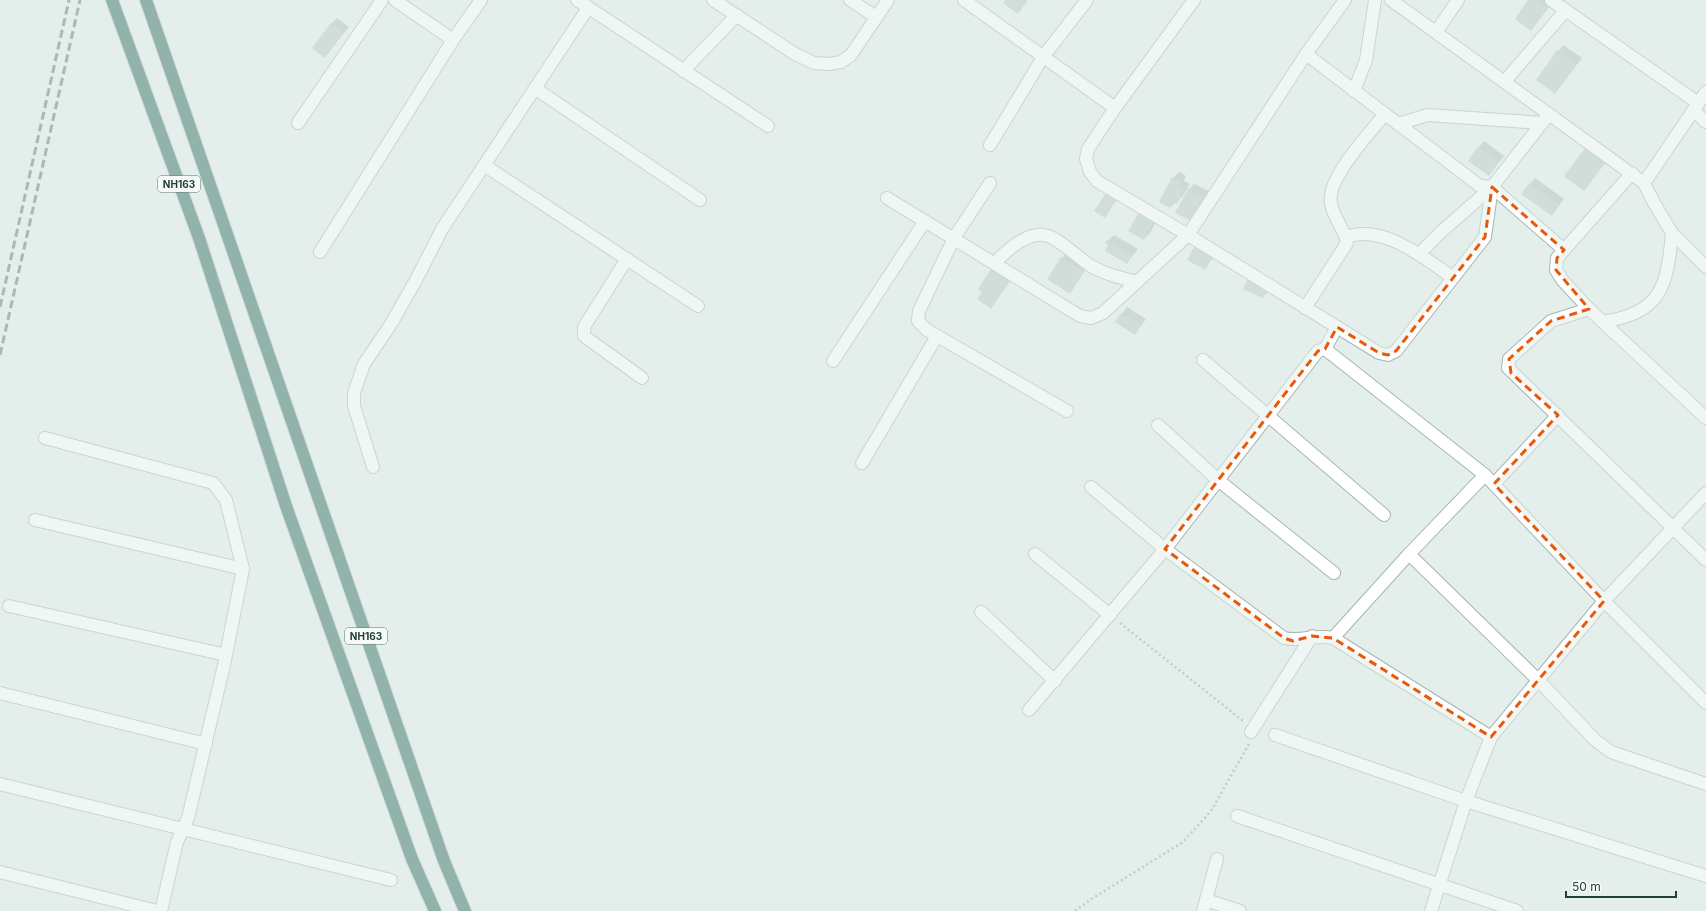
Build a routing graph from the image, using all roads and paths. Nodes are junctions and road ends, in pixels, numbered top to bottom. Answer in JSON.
{"nodes":[{"id":1,"x":112,"y":0,"type":"edge"},
{"id":2,"x":146,"y":0,"type":"edge"},
{"id":3,"x":382,"y":0,"type":"edge"},
{"id":4,"x":395,"y":0,"type":"edge"},
{"id":5,"x":481,"y":0,"type":"edge"},
{"id":6,"x":577,"y":0,"type":"edge"},
{"id":7,"x":713,"y":0,"type":"edge"},
{"id":8,"x":850,"y":0,"type":"edge"},
{"id":9,"x":888,"y":0,"type":"edge"},
{"id":10,"x":964,"y":0,"type":"edge"},
{"id":11,"x":1087,"y":0,"type":"edge"},
{"id":12,"x":1194,"y":0,"type":"edge"},
{"id":13,"x":1345,"y":0,"type":"edge"},
{"id":14,"x":1375,"y":0,"type":"edge"},
{"id":15,"x":1391,"y":0,"type":"edge"},
{"id":16,"x":1458,"y":0,"type":"edge"},
{"id":17,"x":1551,"y":0,"type":"edge"},
{"id":18,"x":588,"y":8,"type":"junction"},
{"id":19,"x":1566,"y":10,"type":"junction"},
{"id":20,"x":737,"y":15,"type":"junction"},
{"id":21,"x":876,"y":17,"type":"junction"},
{"id":22,"x":1436,"y":32,"type":"junction"},
{"id":23,"x":452,"y":40,"type":"junction"},
{"id":24,"x":1306,"y":54,"type":"junction"},
{"id":25,"x":1043,"y":57,"type":"junction"},
{"id":26,"x":683,"y":71,"type":"junction"},
{"id":27,"x":1505,"y":81,"type":"junction"},
{"id":28,"x":536,"y":89,"type":"junction"},
{"id":29,"x":1354,"y":91,"type":"junction"},
{"id":30,"x":1706,"y":92,"type":"edge"},
{"id":31,"x":1696,"y":106,"type":"junction"},
{"id":32,"x":1115,"y":108,"type":"junction"},
{"id":33,"x":1385,"y":114,"type":"junction"},
{"id":34,"x":1546,"y":119,"type":"junction"},
{"id":35,"x":298,"y":122,"type":"dead end"},
{"id":36,"x":1706,"y":122,"type":"edge"},
{"id":37,"x":1398,"y":124,"type":"junction"},
{"id":38,"x":768,"y":126,"type":"dead end"},
{"id":39,"x":990,"y":145,"type":"dead end"},
{"id":40,"x":484,"y":165,"type":"junction"},
{"id":41,"x":1632,"y":173,"type":"junction"},
{"id":42,"x":990,"y":183,"type":"dead end"},
{"id":43,"x":1644,"y":183,"type":"junction"},
{"id":44,"x":1492,"y":187,"type":"junction"},
{"id":45,"x":887,"y":198,"type":"dead end"},
{"id":46,"x":700,"y":200,"type":"dead end"},
{"id":47,"x":925,"y":221,"type":"junction"},
{"id":48,"x":1672,"y":233,"type":"junction"},
{"id":49,"x":1188,"y":235,"type":"junction"},
{"id":50,"x":1346,"y":237,"type":"junction"},
{"id":51,"x":954,"y":238,"type":"junction"},
{"id":52,"x":1564,"y":250,"type":"junction"},
{"id":53,"x":320,"y":252,"type":"dead end"},
{"id":54,"x":1419,"y":254,"type":"junction"},
{"id":55,"x":627,"y":259,"type":"junction"},
{"id":56,"x":995,"y":263,"type":"junction"},
{"id":57,"x":1706,"y":267,"type":"edge"},
{"id":58,"x":1452,"y":277,"type":"junction"},
{"id":59,"x":1137,"y":282,"type":"junction"},
{"id":60,"x":698,"y":306,"type":"dead end"},
{"id":61,"x":1305,"y":308,"type":"junction"},
{"id":62,"x":1590,"y":309,"type":"junction"},
{"id":63,"x":1603,"y":322,"type":"junction"},
{"id":64,"x":1337,"y":327,"type":"junction"},
{"id":65,"x":937,"y":336,"type":"junction"},
{"id":66,"x":1325,"y":349,"type":"junction"},
{"id":67,"x":1203,"y":360,"type":"dead end"},
{"id":68,"x":833,"y":361,"type":"dead end"},
{"id":69,"x":642,"y":378,"type":"dead end"},
{"id":70,"x":1067,"y":411,"type":"dead end"},
{"id":71,"x":1558,"y":415,"type":"junction"},
{"id":72,"x":1268,"y":416,"type":"junction"},
{"id":73,"x":1706,"y":418,"type":"edge"},
{"id":74,"x":1158,"y":425,"type":"dead end"},
{"id":75,"x":45,"y":438,"type":"dead end"},
{"id":76,"x":862,"y":463,"type":"dead end"},
{"id":77,"x":373,"y":467,"type":"dead end"},
{"id":78,"x":1485,"y":475,"type":"junction"},
{"id":79,"x":1218,"y":480,"type":"junction"},
{"id":80,"x":1494,"y":484,"type":"junction"},
{"id":81,"x":1092,"y":487,"type":"dead end"},
{"id":82,"x":1706,"y":493,"type":"edge"},
{"id":83,"x":1384,"y":515,"type":"dead end"},
{"id":84,"x":34,"y":520,"type":"dead end"},
{"id":85,"x":1674,"y":528,"type":"junction"},
{"id":86,"x":1165,"y":549,"type":"junction"},
{"id":87,"x":1034,"y":554,"type":"dead end"},
{"id":88,"x":1409,"y":554,"type":"junction"},
{"id":89,"x":1706,"y":560,"type":"edge"},
{"id":90,"x":243,"y":569,"type":"junction"},
{"id":91,"x":1334,"y":573,"type":"dead end"},
{"id":92,"x":1604,"y":601,"type":"junction"},
{"id":93,"x":9,"y":606,"type":"dead end"},
{"id":94,"x":980,"y":612,"type":"dead end"},
{"id":95,"x":1110,"y":615,"type":"junction"},
{"id":96,"x":1312,"y":636,"type":"junction"},
{"id":97,"x":1333,"y":638,"type":"junction"},
{"id":98,"x":226,"y":655,"type":"junction"},
{"id":99,"x":1055,"y":680,"type":"junction"},
{"id":100,"x":1538,"y":680,"type":"junction"},
{"id":101,"x":0,"y":693,"type":"edge"},
{"id":102,"x":1706,"y":703,"type":"edge"},
{"id":103,"x":1029,"y":710,"type":"dead end"},
{"id":104,"x":1251,"y":732,"type":"junction"},
{"id":105,"x":1275,"y":735,"type":"dead end"},
{"id":106,"x":1491,"y":738,"type":"junction"},
{"id":107,"x":206,"y":744,"type":"junction"},
{"id":108,"x":0,"y":784,"type":"edge"},
{"id":109,"x":1706,"y":784,"type":"edge"},
{"id":110,"x":1466,"y":801,"type":"junction"},
{"id":111,"x":1237,"y":816,"type":"dead end"},
{"id":112,"x":183,"y":829,"type":"junction"},
{"id":113,"x":1217,"y":859,"type":"dead end"},
{"id":114,"x":0,"y":872,"type":"edge"},
{"id":115,"x":1706,"y":876,"type":"edge"},
{"id":116,"x":391,"y":880,"type":"dead end"},
{"id":117,"x":1439,"y":885,"type":"junction"},
{"id":118,"x":1204,"y":905,"type":"edge"},
{"id":119,"x":157,"y":911,"type":"edge"},
{"id":120,"x":161,"y":911,"type":"edge"},
{"id":121,"x":435,"y":911,"type":"edge"},
{"id":122,"x":465,"y":911,"type":"edge"},
{"id":123,"x":1075,"y":911,"type":"edge"},
{"id":124,"x":1240,"y":911,"type":"edge"},
{"id":125,"x":1431,"y":911,"type":"edge"},
{"id":126,"x":1517,"y":911,"type":"edge"}],
"edges":[{"from":1,"to":121,"type":"highway","number":"NH163"},
{"from":2,"to":122,"type":"highway","number":"NH163"},
{"from":3,"to":35,"type":"street"},
{"from":4,"to":23,"type":"street"},
{"from":5,"to":23,"type":"street"},
{"from":6,"to":18,"type":"street"},
{"from":7,"to":20,"type":"street"},
{"from":8,"to":21,"type":"street"},
{"from":9,"to":21,"type":"street"},
{"from":10,"to":25,"type":"street"},
{"from":11,"to":25,"type":"street"},
{"from":12,"to":32,"type":"street"},
{"from":13,"to":24,"type":"street"},
{"from":14,"to":29,"type":"street"},
{"from":15,"to":22,"type":"street"},
{"from":16,"to":22,"type":"street"},
{"from":17,"to":19,"type":"street"},
{"from":18,"to":26,"type":"street"},
{"from":18,"to":28,"type":"street"},
{"from":19,"to":27,"type":"street"},
{"from":19,"to":31,"type":"street"},
{"from":20,"to":21,"type":"street"},
{"from":20,"to":26,"type":"street"},
{"from":22,"to":27,"type":"street"},
{"from":23,"to":53,"type":"street"},
{"from":24,"to":29,"type":"street"},
{"from":24,"to":49,"type":"street"},
{"from":25,"to":32,"type":"street"},
{"from":25,"to":39,"type":"street"},
{"from":26,"to":38,"type":"street"},
{"from":27,"to":34,"type":"street"},
{"from":28,"to":40,"type":"street"},
{"from":28,"to":46,"type":"street"},
{"from":29,"to":33,"type":"street"},
{"from":30,"to":31,"type":"street"},
{"from":31,"to":36,"type":"street"},
{"from":31,"to":43,"type":"street"},
{"from":32,"to":49,"type":"street"},
{"from":33,"to":37,"type":"street"},
{"from":33,"to":50,"type":"street"},
{"from":34,"to":37,"type":"street"},
{"from":34,"to":41,"type":"street"},
{"from":34,"to":44,"type":"street"},
{"from":37,"to":44,"type":"street"},
{"from":40,"to":55,"type":"street"},
{"from":40,"to":77,"type":"street"},
{"from":41,"to":43,"type":"street"},
{"from":41,"to":52,"type":"street"},
{"from":42,"to":51,"type":"street"},
{"from":43,"to":48,"type":"street"},
{"from":44,"to":52,"type":"street"},
{"from":44,"to":54,"type":"street"},
{"from":44,"to":58,"type":"street"},
{"from":45,"to":47,"type":"street"},
{"from":47,"to":51,"type":"street"},
{"from":47,"to":68,"type":"street"},
{"from":48,"to":57,"type":"street"},
{"from":48,"to":63,"type":"street"},
{"from":49,"to":59,"type":"street"},
{"from":49,"to":61,"type":"street"},
{"from":50,"to":54,"type":"street"},
{"from":50,"to":61,"type":"street"},
{"from":51,"to":56,"type":"street"},
{"from":51,"to":65,"type":"street"},
{"from":52,"to":62,"type":"street"},
{"from":54,"to":58,"type":"street"},
{"from":55,"to":60,"type":"street"},
{"from":55,"to":69,"type":"street"},
{"from":56,"to":59,"type":"street"},
{"from":56,"to":59,"type":"street"},
{"from":58,"to":64,"type":"street"},
{"from":61,"to":64,"type":"street"},
{"from":62,"to":63,"type":"street"},
{"from":62,"to":71,"type":"street"},
{"from":63,"to":73,"type":"street"},
{"from":64,"to":66,"type":"street"},
{"from":65,"to":70,"type":"street"},
{"from":65,"to":76,"type":"street"},
{"from":66,"to":72,"type":"street"},
{"from":66,"to":78,"type":"street"},
{"from":67,"to":72,"type":"street"},
{"from":71,"to":80,"type":"street"},
{"from":71,"to":85,"type":"street"},
{"from":72,"to":79,"type":"street"},
{"from":72,"to":83,"type":"street"},
{"from":74,"to":79,"type":"street"},
{"from":75,"to":90,"type":"street"},
{"from":78,"to":80,"type":"street"},
{"from":78,"to":88,"type":"street"},
{"from":79,"to":86,"type":"street"},
{"from":79,"to":91,"type":"street"},
{"from":80,"to":92,"type":"street"},
{"from":81,"to":86,"type":"street"},
{"from":82,"to":85,"type":"street"},
{"from":84,"to":90,"type":"street"},
{"from":85,"to":89,"type":"street"},
{"from":85,"to":92,"type":"street"},
{"from":86,"to":95,"type":"street"},
{"from":86,"to":96,"type":"street"},
{"from":87,"to":95,"type":"street"},
{"from":88,"to":97,"type":"street"},
{"from":88,"to":100,"type":"street"},
{"from":90,"to":98,"type":"street"},
{"from":92,"to":100,"type":"street"},
{"from":92,"to":102,"type":"street"},
{"from":93,"to":98,"type":"street"},
{"from":94,"to":99,"type":"street"},
{"from":95,"to":99,"type":"street"},
{"from":95,"to":104,"type":"path"},
{"from":96,"to":97,"type":"street"},
{"from":96,"to":104,"type":"street"},
{"from":97,"to":106,"type":"street"},
{"from":98,"to":107,"type":"street"},
{"from":99,"to":103,"type":"street"},
{"from":100,"to":106,"type":"street"},
{"from":100,"to":109,"type":"street"},
{"from":101,"to":107,"type":"street"},
{"from":104,"to":123,"type":"path"},
{"from":105,"to":110,"type":"street"},
{"from":106,"to":110,"type":"street"},
{"from":107,"to":112,"type":"street"},
{"from":108,"to":112,"type":"street"},
{"from":110,"to":115,"type":"street"},
{"from":110,"to":117,"type":"street"},
{"from":111,"to":117,"type":"street"},
{"from":112,"to":116,"type":"street"},
{"from":112,"to":120,"type":"street"},
{"from":113,"to":118,"type":"street"},
{"from":114,"to":119,"type":"street"},
{"from":117,"to":125,"type":"street"},
{"from":117,"to":126,"type":"street"},
{"from":118,"to":124,"type":"street"}]}
